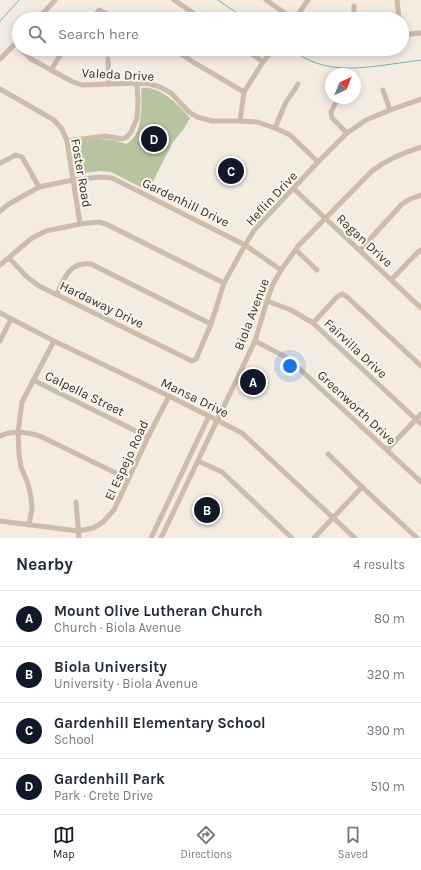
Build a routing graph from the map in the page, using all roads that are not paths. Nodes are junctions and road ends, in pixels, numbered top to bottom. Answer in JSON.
{"nodes":[{"id":1,"x":54,"y":0,"type":"edge"},
{"id":2,"x":174,"y":0,"type":"edge"},
{"id":3,"x":266,"y":0,"type":"edge"},
{"id":4,"x":308,"y":0,"type":"edge"},
{"id":5,"x":397,"y":0,"type":"edge"},
{"id":6,"x":354,"y":6,"type":"dead end"},
{"id":7,"x":44,"y":12,"type":"edge"},
{"id":8,"x":192,"y":12,"type":"edge"},
{"id":9,"x":284,"y":12,"type":"edge"},
{"id":10,"x":299,"y":12,"type":"edge"},
{"id":11,"x":354,"y":12,"type":"edge"},
{"id":12,"x":398,"y":12,"type":"edge"},
{"id":13,"x":421,"y":32,"type":"edge"},
{"id":14,"x":409,"y":34,"type":"edge"},
{"id":15,"x":12,"y":50,"type":"edge"},
{"id":16,"x":28,"y":56,"type":"edge"},
{"id":17,"x":60,"y":56,"type":"edge"},
{"id":18,"x":184,"y":56,"type":"edge"},
{"id":19,"x":255,"y":56,"type":"edge"},
{"id":20,"x":268,"y":56,"type":"edge"},
{"id":21,"x":0,"y":59,"type":"edge"},
{"id":22,"x":108,"y":59,"type":"dead end"},
{"id":23,"x":263,"y":62,"type":"junction"},
{"id":24,"x":51,"y":70,"type":"junction"},
{"id":25,"x":137,"y":83,"type":"junction"},
{"id":26,"x":109,"y":84,"type":"junction"},
{"id":27,"x":298,"y":84,"type":"dead end"},
{"id":28,"x":0,"y":89,"type":"edge"},
{"id":29,"x":383,"y":90,"type":"dead end"},
{"id":30,"x":244,"y":92,"type":"junction"},
{"id":31,"x":421,"y":98,"type":"edge"},
{"id":32,"x":335,"y":104,"type":"edge"},
{"id":33,"x":390,"y":110,"type":"junction"},
{"id":34,"x":240,"y":121,"type":"junction"},
{"id":35,"x":275,"y":128,"type":"junction"},
{"id":36,"x":347,"y":133,"type":"junction"},
{"id":37,"x":67,"y":141,"type":"junction"},
{"id":38,"x":421,"y":147,"type":"edge"},
{"id":39,"x":318,"y":162,"type":"junction"},
{"id":40,"x":0,"y":163,"type":"edge"},
{"id":41,"x":73,"y":180,"type":"junction"},
{"id":42,"x":39,"y":187,"type":"junction"},
{"id":43,"x":294,"y":189,"type":"junction"},
{"id":44,"x":421,"y":195,"type":"edge"},
{"id":45,"x":0,"y":211,"type":"edge"},
{"id":46,"x":326,"y":219,"type":"junction"},
{"id":47,"x":80,"y":224,"type":"junction"},
{"id":48,"x":244,"y":245,"type":"junction"},
{"id":49,"x":296,"y":250,"type":"junction"},
{"id":50,"x":360,"y":250,"type":"junction"},
{"id":51,"x":421,"y":250,"type":"edge"},
{"id":52,"x":9,"y":258,"type":"junction"},
{"id":53,"x":0,"y":265,"type":"edge"},
{"id":54,"x":281,"y":270,"type":"junction"},
{"id":55,"x":317,"y":270,"type":"dead end"},
{"id":56,"x":391,"y":280,"type":"junction"},
{"id":57,"x":224,"y":283,"type":"junction"},
{"id":58,"x":57,"y":294,"type":"junction"},
{"id":59,"x":267,"y":301,"type":"junction"},
{"id":60,"x":421,"y":308,"type":"edge"},
{"id":61,"x":0,"y":313,"type":"edge"},
{"id":62,"x":11,"y":319,"type":"junction"},
{"id":63,"x":313,"y":323,"type":"junction"},
{"id":64,"x":212,"y":324,"type":"junction"},
{"id":65,"x":0,"y":341,"type":"edge"},
{"id":66,"x":54,"y":341,"type":"junction"},
{"id":67,"x":255,"y":341,"type":"junction"},
{"id":68,"x":192,"y":361,"type":"joint"},
{"id":69,"x":421,"y":366,"type":"edge"},
{"id":70,"x":33,"y":380,"type":"junction"},
{"id":71,"x":169,"y":396,"type":"junction"},
{"id":72,"x":421,"y":414,"type":"edge"},
{"id":73,"x":209,"y":416,"type":"junction"},
{"id":74,"x":217,"y":420,"type":"junction"},
{"id":75,"x":416,"y":420,"type":"junction"},
{"id":76,"x":421,"y":424,"type":"edge"},
{"id":77,"x":18,"y":433,"type":"junction"},
{"id":78,"x":0,"y":436,"type":"edge"},
{"id":79,"x":148,"y":437,"type":"junction"},
{"id":80,"x":387,"y":450,"type":"junction"},
{"id":81,"x":328,"y":454,"type":"dead end"},
{"id":82,"x":198,"y":461,"type":"junction"},
{"id":83,"x":128,"y":479,"type":"junction"},
{"id":84,"x":421,"y":482,"type":"edge"},
{"id":85,"x":362,"y":487,"type":"junction"},
{"id":86,"x":76,"y":502,"type":"dead end"},
{"id":87,"x":333,"y":518,"type":"junction"},
{"id":88,"x":0,"y":521,"type":"edge"},
{"id":89,"x":29,"y":525,"type":"junction"},
{"id":90,"x":78,"y":530,"type":"junction"},
{"id":91,"x":79,"y":538,"type":"edge"},
{"id":92,"x":151,"y":538,"type":"edge"},
{"id":93,"x":161,"y":538,"type":"edge"},
{"id":94,"x":292,"y":538,"type":"edge"},
{"id":95,"x":314,"y":538,"type":"edge"},
{"id":96,"x":354,"y":538,"type":"edge"},
{"id":97,"x":417,"y":538,"type":"edge"}],
"edges":[{"from":1,"to":7,"type":"street"},
{"from":2,"to":8,"type":"street"},
{"from":3,"to":9,"type":"street"},
{"from":4,"to":10,"type":"street"},
{"from":5,"to":12,"type":"street"},
{"from":6,"to":11,"type":"street"},
{"from":13,"to":14,"type":"street"},
{"from":15,"to":21,"type":"street"},
{"from":16,"to":24,"type":"street","name":"Valeda Drive"},
{"from":17,"to":24,"type":"street"},
{"from":18,"to":30,"type":"street"},
{"from":19,"to":23,"type":"street"},
{"from":20,"to":23,"type":"street"},
{"from":22,"to":26,"type":"street"},
{"from":23,"to":30,"type":"street"},
{"from":24,"to":26,"type":"street","name":"Valeda Drive"},
{"from":25,"to":26,"type":"street","name":"Valeda Drive"},
{"from":25,"to":34,"type":"street","name":"Valeda Drive"},
{"from":25,"to":37,"type":"street"},
{"from":27,"to":35,"type":"street"},
{"from":28,"to":37,"type":"street","name":"Foster Road"},
{"from":29,"to":33,"type":"street"},
{"from":30,"to":34,"type":"street"},
{"from":31,"to":33,"type":"street","name":"Heflin Drive"},
{"from":32,"to":36,"type":"street"},
{"from":33,"to":36,"type":"street","name":"Heflin Drive"},
{"from":34,"to":35,"type":"street","name":"Valeda Drive"},
{"from":35,"to":39,"type":"street","name":"Valeda Drive"},
{"from":36,"to":39,"type":"street","name":"Heflin Drive"},
{"from":37,"to":41,"type":"street","name":"Foster Road"},
{"from":38,"to":46,"type":"street","name":"Biola Avenue"},
{"from":39,"to":43,"type":"street","name":"Heflin Drive"},
{"from":40,"to":42,"type":"street"},
{"from":41,"to":42,"type":"street","name":"Gardenhill Drive"},
{"from":41,"to":47,"type":"street","name":"Foster Road"},
{"from":41,"to":48,"type":"street","name":"Gardenhill Drive"},
{"from":42,"to":45,"type":"street","name":"Gardenhill Drive"},
{"from":43,"to":46,"type":"street","name":"Ragan Drive"},
{"from":43,"to":48,"type":"street","name":"Heflin Drive"},
{"from":44,"to":50,"type":"street"},
{"from":46,"to":49,"type":"street","name":"Biola Avenue"},
{"from":46,"to":50,"type":"street","name":"Ragan Drive"},
{"from":47,"to":52,"type":"street"},
{"from":47,"to":57,"type":"street"},
{"from":48,"to":54,"type":"street","name":"Gardenhill Drive"},
{"from":48,"to":57,"type":"street","name":"Heflin Drive"},
{"from":49,"to":54,"type":"street","name":"Biola Avenue"},
{"from":49,"to":55,"type":"street"},
{"from":50,"to":56,"type":"street","name":"Ragan Drive"},
{"from":51,"to":56,"type":"street"},
{"from":52,"to":53,"type":"street"},
{"from":52,"to":58,"type":"street","name":"Hardaway Drive"},
{"from":54,"to":59,"type":"street","name":"Biola Avenue"},
{"from":56,"to":60,"type":"street","name":"Ragan Drive"},
{"from":57,"to":64,"type":"street","name":"Heflin Drive"},
{"from":58,"to":64,"type":"street"},
{"from":58,"to":68,"type":"street","name":"Hardaway Drive"},
{"from":59,"to":63,"type":"street","name":"Fairvilla Drive"},
{"from":59,"to":67,"type":"street","name":"Biola Avenue"},
{"from":61,"to":62,"type":"street","name":"Mansa Drive"},
{"from":62,"to":65,"type":"street"},
{"from":62,"to":66,"type":"street","name":"Mansa Drive"},
{"from":63,"to":69,"type":"street"},
{"from":63,"to":75,"type":"street","name":"Fairvilla Drive"},
{"from":64,"to":68,"type":"street","name":"Heflin Drive"},
{"from":66,"to":70,"type":"street"},
{"from":66,"to":71,"type":"street","name":"Mansa Drive"},
{"from":67,"to":74,"type":"street","name":"Biola Avenue"},
{"from":67,"to":80,"type":"street","name":"Greenworth Drive"},
{"from":70,"to":77,"type":"street"},
{"from":70,"to":79,"type":"street","name":"Calpella Street"},
{"from":71,"to":73,"type":"street","name":"Mansa Drive"},
{"from":71,"to":79,"type":"street","name":"El Espejo Road"},
{"from":72,"to":75,"type":"street"},
{"from":73,"to":74,"type":"street","name":"Mansa Drive"},
{"from":73,"to":92,"type":"street"},
{"from":74,"to":82,"type":"street","name":"Biola Avenue"},
{"from":74,"to":87,"type":"street","name":"Mansa Drive"},
{"from":75,"to":76,"type":"street","name":"Fairvilla Drive"},
{"from":75,"to":80,"type":"street"},
{"from":77,"to":78,"type":"street"},
{"from":77,"to":83,"type":"street"},
{"from":77,"to":89,"type":"street"},
{"from":79,"to":83,"type":"street","name":"El Espejo Road"},
{"from":80,"to":84,"type":"street","name":"Greenworth Drive"},
{"from":81,"to":85,"type":"street"},
{"from":82,"to":93,"type":"street","name":"Biola Avenue"},
{"from":82,"to":94,"type":"street"},
{"from":83,"to":90,"type":"street","name":"El Espejo Road"},
{"from":85,"to":87,"type":"street"},
{"from":85,"to":97,"type":"street"},
{"from":86,"to":90,"type":"street"},
{"from":87,"to":95,"type":"street"},
{"from":87,"to":96,"type":"street","name":"Mansa Drive"},
{"from":88,"to":89,"type":"street","name":"El Espejo Road"},
{"from":89,"to":90,"type":"street","name":"El Espejo Road"},
{"from":90,"to":91,"type":"street"}]}
